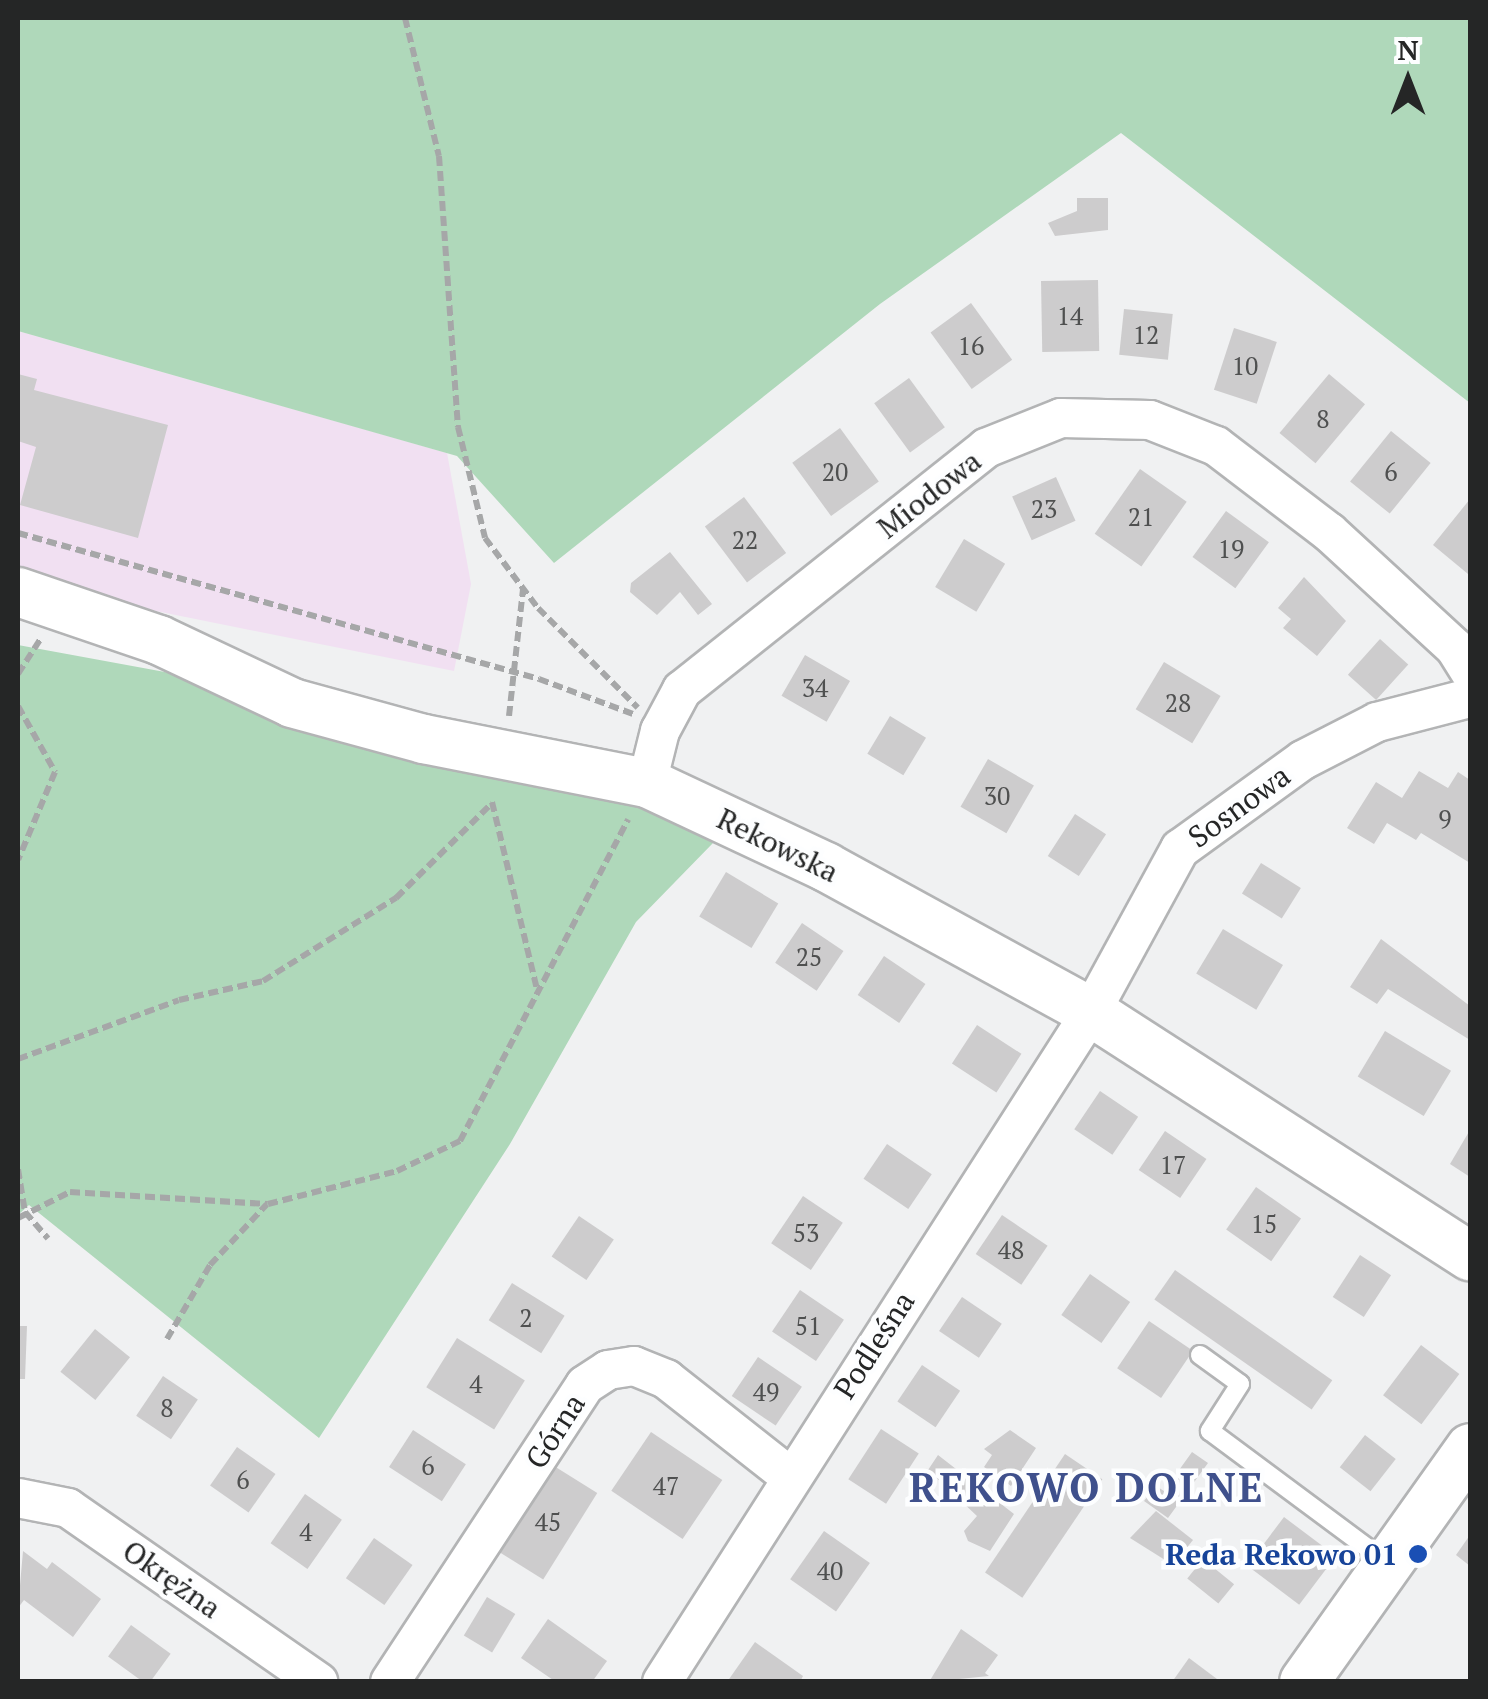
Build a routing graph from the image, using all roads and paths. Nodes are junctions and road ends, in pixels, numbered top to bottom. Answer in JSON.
{"nodes":[{"id":1,"x":405,"y":18,"type":"edge"},
{"id":2,"x":18,"y":533,"type":"edge"},
{"id":3,"x":18,"y":592,"type":"edge"},
{"id":4,"x":1470,"y":672,"type":"edge"},
{"id":5,"x":1470,"y":698,"type":"edge"},
{"id":6,"x":18,"y":706,"type":"edge"},
{"id":7,"x":660,"y":731,"type":"junction"},
{"id":8,"x":647,"y":782,"type":"junction"},
{"id":9,"x":492,"y":802,"type":"dead end"},
{"id":10,"x":18,"y":860,"type":"edge"},
{"id":11,"x":1091,"y":1012,"type":"junction"},
{"id":12,"x":18,"y":1060,"type":"edge"},
{"id":13,"x":18,"y":1169,"type":"edge"},
{"id":14,"x":268,"y":1204,"type":"junction"},
{"id":15,"x":25,"y":1212,"type":"junction"},
{"id":16,"x":18,"y":1218,"type":"edge"},
{"id":17,"x":48,"y":1238,"type":"dead end"},
{"id":18,"x":1470,"y":1256,"type":"edge"},
{"id":19,"x":167,"y":1340,"type":"dead end"},
{"id":20,"x":1200,"y":1355,"type":"dead end"},
{"id":21,"x":1470,"y":1448,"type":"edge"},
{"id":22,"x":788,"y":1475,"type":"junction"},
{"id":23,"x":18,"y":1498,"type":"edge"},
{"id":24,"x":1389,"y":1564,"type":"junction"},
{"id":25,"x":318,"y":1682,"type":"edge"},
{"id":26,"x":390,"y":1682,"type":"edge"},
{"id":27,"x":662,"y":1682,"type":"edge"},
{"id":28,"x":1304,"y":1682,"type":"edge"}],
"edges":[{"from":1,"to":7,"type":"path"},
{"from":2,"to":7,"type":"path"},
{"from":3,"to":8,"type":"street","name":"Rekowska"},
{"from":4,"to":7,"type":"street","name":"Miodowa"},
{"from":5,"to":11,"type":"street","name":"Sosnowa"},
{"from":6,"to":10,"type":"path"},
{"from":7,"to":8,"type":"street","name":"Miodowa"},
{"from":8,"to":11,"type":"street","name":"Rekowska"},
{"from":8,"to":14,"type":"path"},
{"from":9,"to":12,"type":"path"},
{"from":11,"to":18,"type":"street","name":"Rekowska"},
{"from":11,"to":22,"type":"street","name":"Podleśna"},
{"from":13,"to":15,"type":"path"},
{"from":14,"to":15,"type":"path"},
{"from":14,"to":19,"type":"path"},
{"from":15,"to":16,"type":"path"},
{"from":15,"to":17,"type":"path"},
{"from":20,"to":24,"type":"lane"},
{"from":21,"to":24,"type":"street"},
{"from":22,"to":26,"type":"street","name":"Górna"},
{"from":22,"to":27,"type":"street","name":"Podleśna"},
{"from":23,"to":25,"type":"street","name":"Okrężna"},
{"from":24,"to":28,"type":"street"}]}
